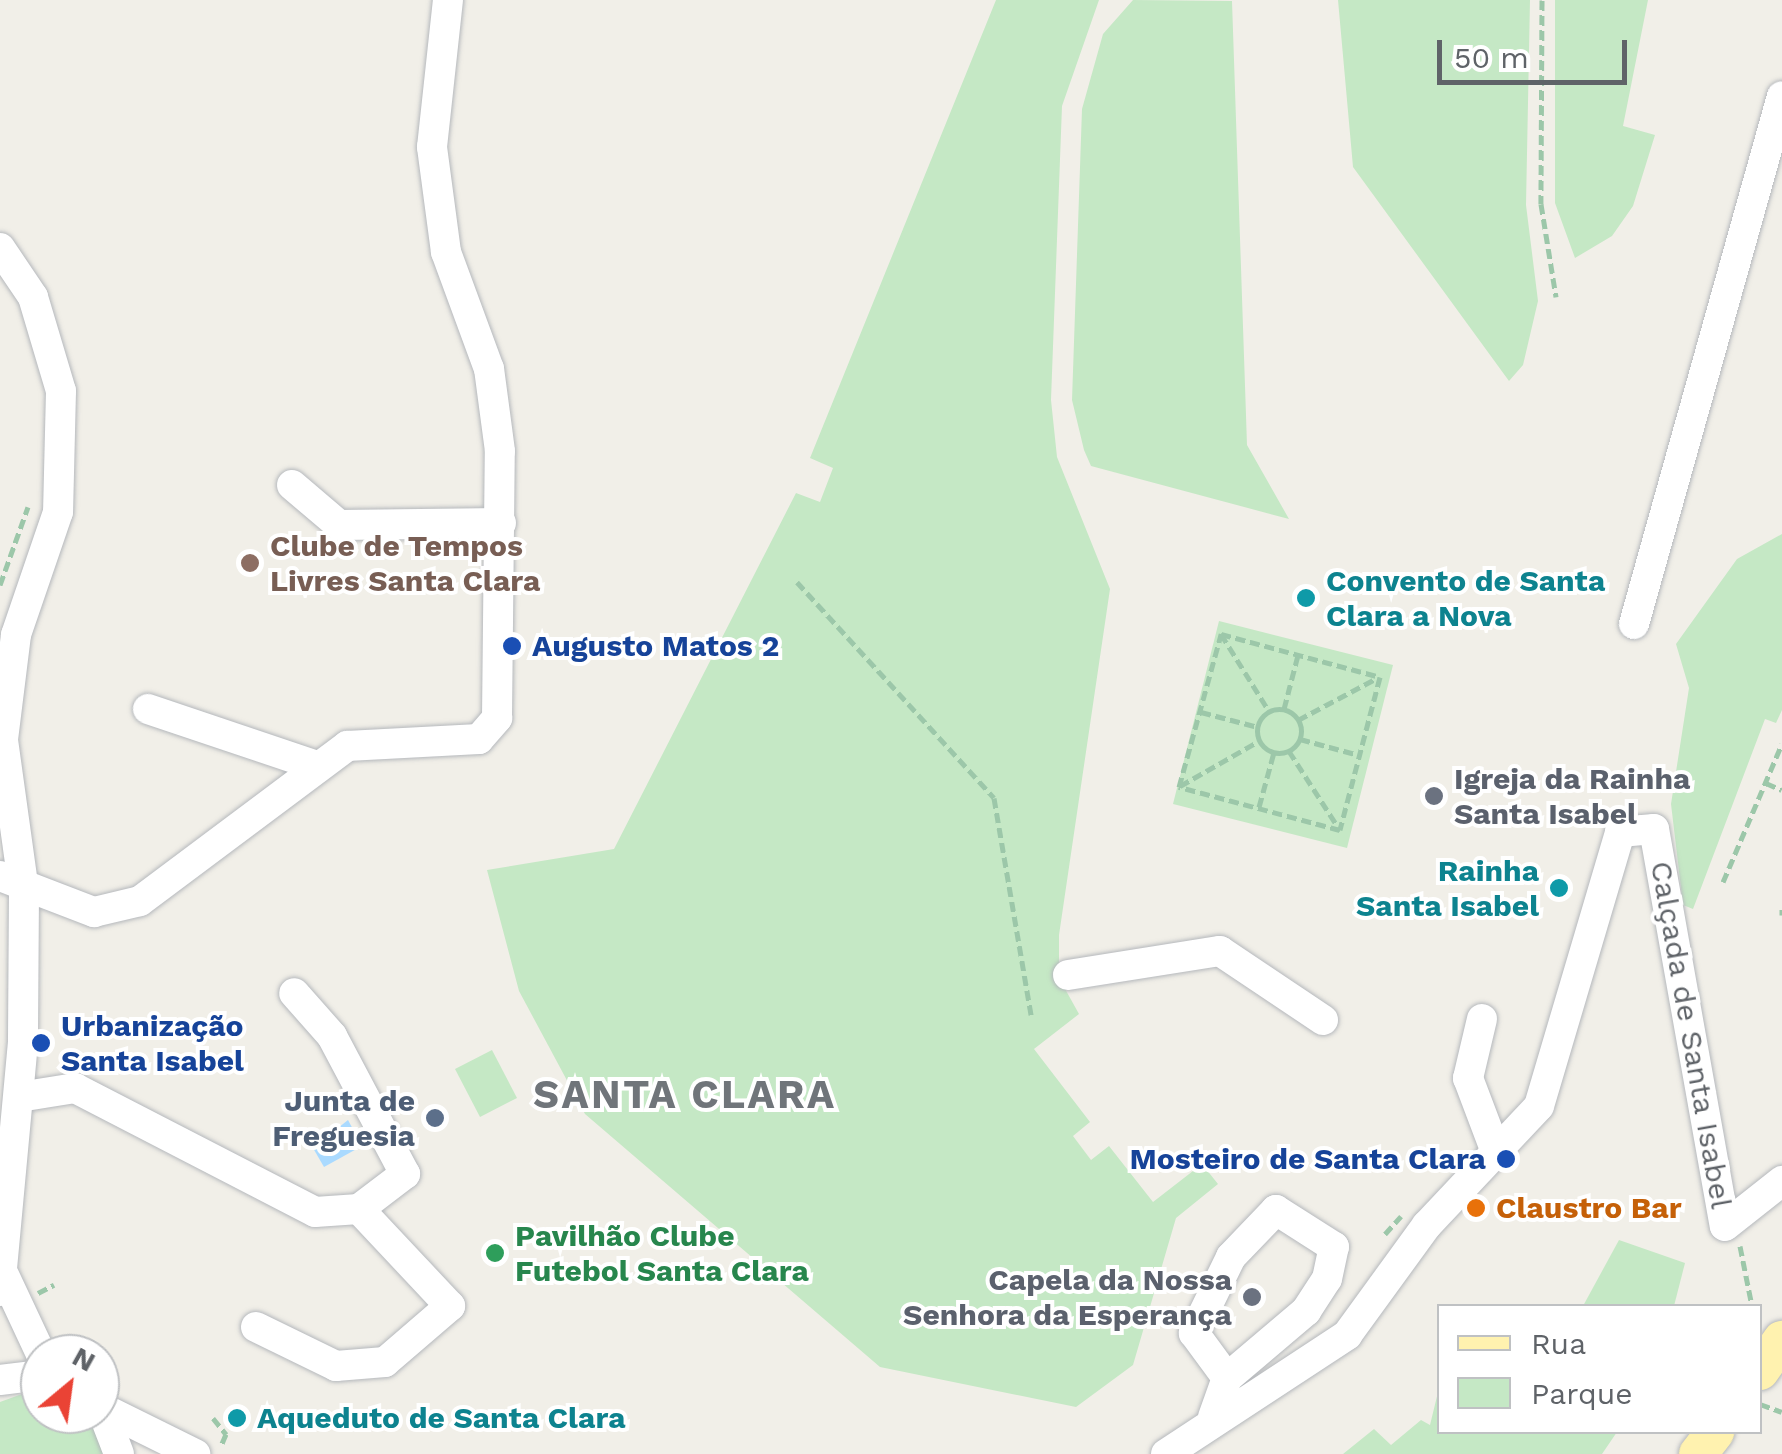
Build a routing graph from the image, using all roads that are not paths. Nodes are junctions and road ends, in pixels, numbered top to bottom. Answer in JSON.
{"nodes":[{"id":1,"x":448,"y":0,"type":"edge"},
{"id":2,"x":1782,"y":96,"type":"edge"},
{"id":3,"x":0,"y":248,"type":"edge"},
{"id":4,"x":292,"y":485,"type":"dead end"},
{"id":5,"x":501,"y":522,"type":"junction"},
{"id":6,"x":1634,"y":624,"type":"dead end"},
{"id":7,"x":148,"y":709,"type":"dead end"},
{"id":8,"x":314,"y":765,"type":"junction"},
{"id":9,"x":7,"y":824,"type":"edge"},
{"id":10,"x":12,"y":884,"type":"edge"},
{"id":11,"x":1068,"y":975,"type":"dead end"},
{"id":12,"x":294,"y":993,"type":"dead end"},
{"id":13,"x":1323,"y":1020,"type":"dead end"},
{"id":14,"x":1482,"y":1020,"type":"dead end"},
{"id":15,"x":19,"y":1096,"type":"junction"},
{"id":16,"x":1496,"y":1152,"type":"junction"},
{"id":17,"x":1782,"y":1181,"type":"edge"},
{"id":18,"x":359,"y":1209,"type":"junction"},
{"id":19,"x":2,"y":1283,"type":"edge"},
{"id":20,"x":256,"y":1327,"type":"dead end"},
{"id":21,"x":30,"y":1334,"type":"edge"},
{"id":22,"x":1782,"y":1340,"type":"edge"},
{"id":23,"x":1762,"y":1368,"type":"edge"},
{"id":24,"x":1227,"y":1378,"type":"junction"},
{"id":25,"x":120,"y":1415,"type":"edge"},
{"id":26,"x":1213,"y":1416,"type":"junction"},
{"id":27,"x":1713,"y":1434,"type":"edge"},
{"id":28,"x":208,"y":1451,"type":"edge"},
{"id":29,"x":1166,"y":1454,"type":"edge"},
{"id":30,"x":1698,"y":1454,"type":"edge"}],
"edges":[{"from":1,"to":5,"type":"street"},
{"from":2,"to":6,"type":"street"},
{"from":3,"to":9,"type":"street"},
{"from":4,"to":5,"type":"street"},
{"from":5,"to":8,"type":"street"},
{"from":7,"to":8,"type":"street"},
{"from":8,"to":10,"type":"street"},
{"from":9,"to":10,"type":"street"},
{"from":10,"to":15,"type":"street"},
{"from":11,"to":13,"type":"street"},
{"from":12,"to":18,"type":"street"},
{"from":14,"to":16,"type":"street"},
{"from":15,"to":18,"type":"street"},
{"from":15,"to":19,"type":"street"},
{"from":16,"to":17,"type":"street","name":"Calçada de Santa Isabel"},
{"from":16,"to":26,"type":"street","name":"Calçada de Santa Isabel"},
{"from":18,"to":20,"type":"street"},
{"from":19,"to":21,"type":"street"},
{"from":22,"to":23,"type":"main road"},
{"from":24,"to":24,"type":"street"},
{"from":24,"to":26,"type":"street"},
{"from":25,"to":28,"type":"street"},
{"from":26,"to":29,"type":"street","name":"Calçada de Santa Isabel"},
{"from":27,"to":30,"type":"main road"}]}
